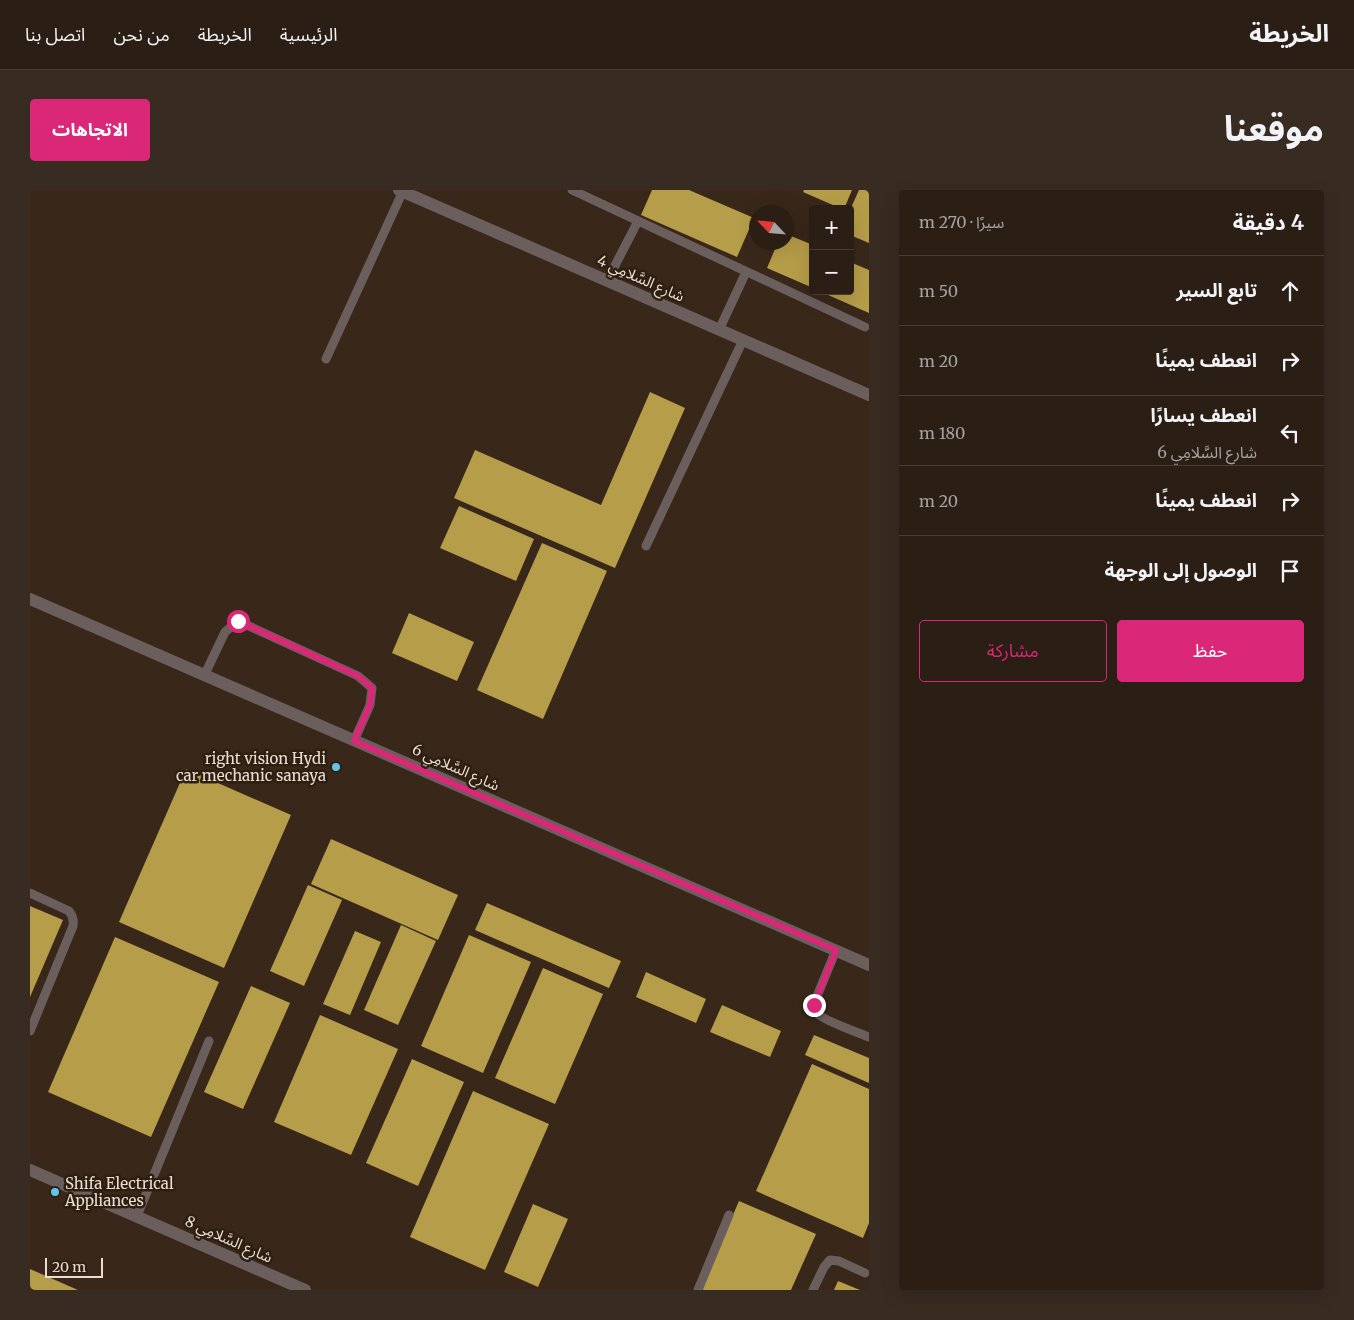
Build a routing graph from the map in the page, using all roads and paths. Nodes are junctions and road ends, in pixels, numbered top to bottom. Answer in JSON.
{"nodes":[{"id":1,"x":572,"y":190,"type":"edge"},
{"id":2,"x":401,"y":191,"type":"edge"},
{"id":3,"x":638,"y":221,"type":"junction"},
{"id":4,"x":746,"y":272,"type":"junction"},
{"id":5,"x":607,"y":281,"type":"junction"},
{"id":6,"x":865,"y":327,"type":"dead end"},
{"id":7,"x":719,"y":330,"type":"junction"},
{"id":8,"x":743,"y":340,"type":"junction"},
{"id":9,"x":326,"y":359,"type":"dead end"},
{"id":10,"x":869,"y":395,"type":"edge"},
{"id":11,"x":646,"y":546,"type":"dead end"},
{"id":12,"x":30,"y":599,"type":"edge"},
{"id":13,"x":204,"y":676,"type":"junction"},
{"id":14,"x":354,"y":741,"type":"junction"},
{"id":15,"x":30,"y":893,"type":"edge"},
{"id":16,"x":836,"y":950,"type":"junction"},
{"id":17,"x":869,"y":965,"type":"edge"},
{"id":18,"x":30,"y":1031,"type":"edge"},
{"id":19,"x":869,"y":1037,"type":"edge"},
{"id":20,"x":209,"y":1041,"type":"dead end"},
{"id":21,"x":30,"y":1170,"type":"edge"},
{"id":22,"x":729,"y":1214,"type":"dead end"},
{"id":23,"x":136,"y":1216,"type":"junction"},
{"id":24,"x":865,"y":1273,"type":"dead end"},
{"id":25,"x":305,"y":1290,"type":"edge"},
{"id":26,"x":698,"y":1290,"type":"edge"},
{"id":27,"x":813,"y":1290,"type":"edge"}],
"edges":[{"from":1,"to":3,"type":"lane"},
{"from":2,"to":5,"type":"street","name":"شارع السَّلامِي 4"},
{"from":2,"to":9,"type":"lane"},
{"from":3,"to":4,"type":"lane"},
{"from":3,"to":5,"type":"lane"},
{"from":4,"to":6,"type":"lane"},
{"from":4,"to":7,"type":"lane"},
{"from":5,"to":7,"type":"street","name":"شارع السَّلامِي 4"},
{"from":7,"to":8,"type":"street","name":"شارع السَّلامِي 4"},
{"from":8,"to":10,"type":"street","name":"شارع السَّلامِي 4"},
{"from":8,"to":11,"type":"lane"},
{"from":12,"to":13,"type":"street","name":"شارع السَّلامِي 6"},
{"from":13,"to":14,"type":"street","name":"شارع السَّلامِي 6"},
{"from":13,"to":14,"type":"lane"},
{"from":14,"to":16,"type":"street","name":"شارع السَّلامِي 6"},
{"from":15,"to":18,"type":"lane"},
{"from":16,"to":17,"type":"street","name":"شارع السَّلامِي 6"},
{"from":16,"to":19,"type":"lane"},
{"from":20,"to":23,"type":"lane"},
{"from":21,"to":23,"type":"street","name":"شارع السَّلامِي 8"},
{"from":22,"to":26,"type":"lane"},
{"from":23,"to":25,"type":"street","name":"شارع السَّلامِي 8"},
{"from":24,"to":27,"type":"lane"}]}
